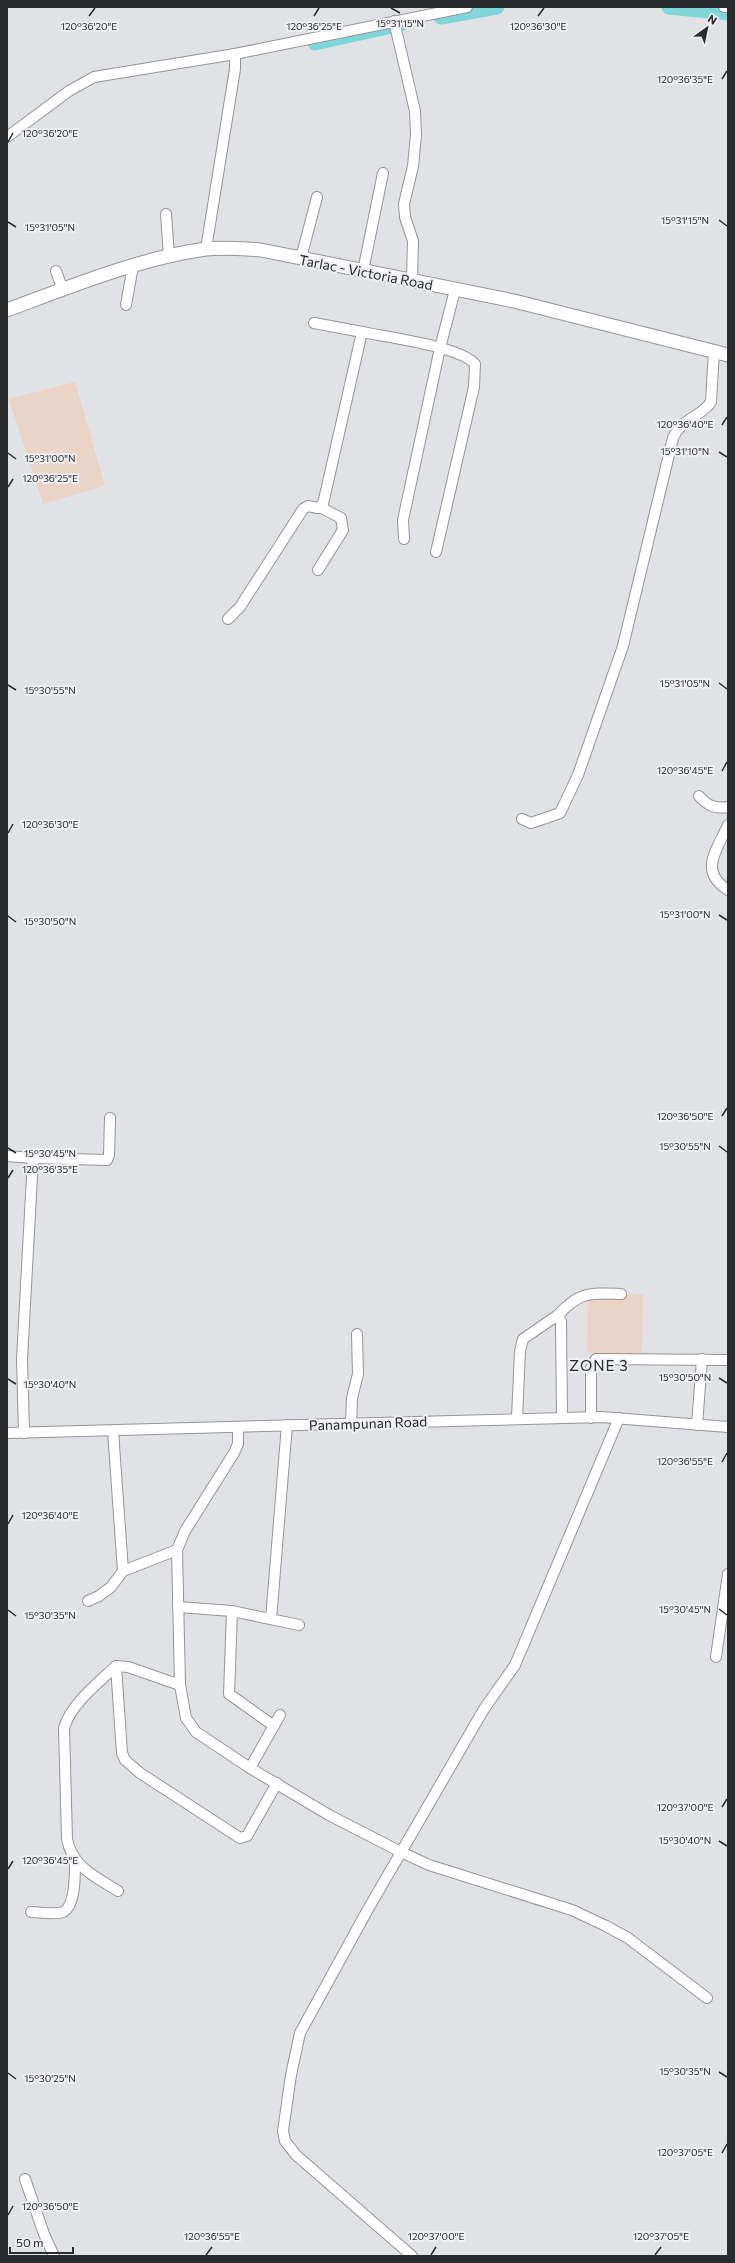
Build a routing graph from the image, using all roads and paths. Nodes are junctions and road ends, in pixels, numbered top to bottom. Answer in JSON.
{"nodes":[{"id":1,"x":467,"y":7,"type":"edge"},
{"id":2,"x":724,"y":7,"type":"edge"},
{"id":3,"x":728,"y":7,"type":"edge"},
{"id":4,"x":396,"y":25,"type":"junction"},
{"id":5,"x":235,"y":55,"type":"junction"},
{"id":6,"x":7,"y":137,"type":"edge"},
{"id":7,"x":384,"y":173,"type":"dead end"},
{"id":8,"x":317,"y":197,"type":"dead end"},
{"id":9,"x":166,"y":214,"type":"dead end"},
{"id":10,"x":206,"y":249,"type":"junction"},
{"id":11,"x":168,"y":256,"type":"junction"},
{"id":12,"x":300,"y":258,"type":"junction"},
{"id":13,"x":132,"y":266,"type":"junction"},
{"id":14,"x":56,"y":271,"type":"dead end"},
{"id":15,"x":363,"y":271,"type":"junction"},
{"id":16,"x":412,"y":280,"type":"junction"},
{"id":17,"x":62,"y":290,"type":"junction"},
{"id":18,"x":455,"y":290,"type":"junction"},
{"id":19,"x":126,"y":305,"type":"dead end"},
{"id":20,"x":7,"y":310,"type":"edge"},
{"id":21,"x":314,"y":323,"type":"dead end"},
{"id":22,"x":362,"y":332,"type":"junction"},
{"id":23,"x":440,"y":348,"type":"junction"},
{"id":24,"x":714,"y":350,"type":"junction"},
{"id":25,"x":728,"y":355,"type":"edge"},
{"id":26,"x":320,"y":507,"type":"junction"},
{"id":27,"x":404,"y":539,"type":"dead end"},
{"id":28,"x":436,"y":552,"type":"dead end"},
{"id":29,"x":318,"y":570,"type":"dead end"},
{"id":30,"x":228,"y":619,"type":"dead end"},
{"id":31,"x":699,"y":796,"type":"dead end"},
{"id":32,"x":728,"y":807,"type":"edge"},
{"id":33,"x":522,"y":819,"type":"dead end"},
{"id":34,"x":728,"y":825,"type":"edge"},
{"id":35,"x":728,"y":890,"type":"edge"},
{"id":36,"x":110,"y":1118,"type":"dead end"},
{"id":37,"x":7,"y":1156,"type":"edge"},
{"id":38,"x":33,"y":1158,"type":"junction"},
{"id":39,"x":621,"y":1294,"type":"dead end"},
{"id":40,"x":558,"y":1315,"type":"junction"},
{"id":41,"x":357,"y":1334,"type":"dead end"},
{"id":42,"x":702,"y":1359,"type":"junction"},
{"id":43,"x":728,"y":1360,"type":"edge"},
{"id":44,"x":517,"y":1418,"type":"junction"},
{"id":45,"x":562,"y":1418,"type":"junction"},
{"id":46,"x":591,"y":1418,"type":"junction"},
{"id":47,"x":620,"y":1418,"type":"junction"},
{"id":48,"x":350,"y":1424,"type":"junction"},
{"id":49,"x":287,"y":1425,"type":"junction"},
{"id":50,"x":697,"y":1425,"type":"junction"},
{"id":51,"x":238,"y":1427,"type":"junction"},
{"id":52,"x":728,"y":1427,"type":"edge"},
{"id":53,"x":113,"y":1430,"type":"junction"},
{"id":54,"x":24,"y":1433,"type":"junction"},
{"id":55,"x":7,"y":1434,"type":"edge"},
{"id":56,"x":177,"y":1550,"type":"junction"},
{"id":57,"x":123,"y":1571,"type":"junction"},
{"id":58,"x":728,"y":1574,"type":"edge"},
{"id":59,"x":88,"y":1601,"type":"dead end"},
{"id":60,"x":178,"y":1607,"type":"junction"},
{"id":61,"x":232,"y":1611,"type":"junction"},
{"id":62,"x":271,"y":1618,"type":"junction"},
{"id":63,"x":299,"y":1625,"type":"dead end"},
{"id":64,"x":716,"y":1657,"type":"dead end"},
{"id":65,"x":116,"y":1666,"type":"junction"},
{"id":66,"x":180,"y":1685,"type":"junction"},
{"id":67,"x":280,"y":1715,"type":"dead end"},
{"id":68,"x":274,"y":1726,"type":"junction"},
{"id":69,"x":250,"y":1768,"type":"junction"},
{"id":70,"x":277,"y":1783,"type":"junction"},
{"id":71,"x":401,"y":1852,"type":"junction"},
{"id":72,"x":75,"y":1859,"type":"junction"},
{"id":73,"x":118,"y":1891,"type":"dead end"},
{"id":74,"x":31,"y":1912,"type":"dead end"},
{"id":75,"x":706,"y":1998,"type":"dead end"},
{"id":76,"x":25,"y":2179,"type":"dead end"},
{"id":77,"x":54,"y":2256,"type":"edge"},
{"id":78,"x":412,"y":2256,"type":"edge"}],
"edges":[{"from":1,"to":4,"type":"street"},
{"from":2,"to":3,"type":"street"},
{"from":4,"to":5,"type":"street"},
{"from":4,"to":16,"type":"street"},
{"from":5,"to":6,"type":"street"},
{"from":5,"to":10,"type":"street"},
{"from":7,"to":15,"type":"street"},
{"from":8,"to":12,"type":"street"},
{"from":9,"to":11,"type":"street"},
{"from":10,"to":11,"type":"main road","name":"Tarlac - Victoria Road"},
{"from":10,"to":12,"type":"main road","name":"Tarlac - Victoria Road"},
{"from":11,"to":13,"type":"main road","name":"Tarlac - Victoria Road"},
{"from":12,"to":15,"type":"main road","name":"Tarlac - Victoria Road"},
{"from":13,"to":17,"type":"main road","name":"Tarlac - Victoria Road"},
{"from":13,"to":19,"type":"street"},
{"from":14,"to":17,"type":"street"},
{"from":15,"to":16,"type":"main road","name":"Tarlac - Victoria Road"},
{"from":16,"to":18,"type":"main road","name":"Tarlac - Victoria Road"},
{"from":17,"to":20,"type":"main road","name":"Tarlac - Victoria Road"},
{"from":18,"to":23,"type":"street"},
{"from":18,"to":24,"type":"main road","name":"Tarlac - Victoria Road"},
{"from":21,"to":22,"type":"street"},
{"from":22,"to":23,"type":"street"},
{"from":22,"to":26,"type":"street"},
{"from":23,"to":27,"type":"street"},
{"from":23,"to":28,"type":"street"},
{"from":24,"to":25,"type":"main road","name":"Tarlac - Victoria Road"},
{"from":24,"to":33,"type":"street"},
{"from":26,"to":29,"type":"street"},
{"from":26,"to":30,"type":"street"},
{"from":31,"to":32,"type":"street"},
{"from":34,"to":35,"type":"street"},
{"from":36,"to":38,"type":"street"},
{"from":37,"to":38,"type":"street"},
{"from":38,"to":54,"type":"street"},
{"from":39,"to":40,"type":"street"},
{"from":40,"to":44,"type":"street"},
{"from":40,"to":45,"type":"street"},
{"from":41,"to":48,"type":"street"},
{"from":42,"to":43,"type":"street"},
{"from":42,"to":46,"type":"street"},
{"from":42,"to":50,"type":"street"},
{"from":44,"to":45,"type":"street","name":"Panampunan Road"},
{"from":44,"to":48,"type":"street","name":"Panampunan Road"},
{"from":45,"to":46,"type":"street","name":"Panampunan Road"},
{"from":46,"to":47,"type":"street","name":"Panampunan Road"},
{"from":47,"to":50,"type":"street","name":"Panampunan Road"},
{"from":47,"to":71,"type":"street"},
{"from":48,"to":49,"type":"street","name":"Panampunan Road"},
{"from":49,"to":51,"type":"street","name":"Panampunan Road"},
{"from":49,"to":62,"type":"street"},
{"from":50,"to":52,"type":"street","name":"Panampunan Road"},
{"from":51,"to":53,"type":"street","name":"Panampunan Road"},
{"from":51,"to":56,"type":"street"},
{"from":53,"to":54,"type":"street","name":"Panampunan Road"},
{"from":53,"to":57,"type":"street"},
{"from":54,"to":55,"type":"street","name":"Panampunan Road"},
{"from":56,"to":57,"type":"street"},
{"from":56,"to":60,"type":"street"},
{"from":57,"to":59,"type":"street"},
{"from":58,"to":64,"type":"street"},
{"from":60,"to":61,"type":"street"},
{"from":60,"to":66,"type":"street"},
{"from":61,"to":62,"type":"street"},
{"from":61,"to":68,"type":"street"},
{"from":62,"to":63,"type":"street"},
{"from":65,"to":66,"type":"street"},
{"from":65,"to":70,"type":"street"},
{"from":65,"to":72,"type":"street"},
{"from":66,"to":69,"type":"street"},
{"from":67,"to":68,"type":"street"},
{"from":68,"to":69,"type":"street"},
{"from":69,"to":70,"type":"street"},
{"from":70,"to":71,"type":"street"},
{"from":71,"to":75,"type":"street"},
{"from":71,"to":78,"type":"street"},
{"from":72,"to":73,"type":"street"},
{"from":72,"to":74,"type":"street"},
{"from":76,"to":77,"type":"street"}]}
